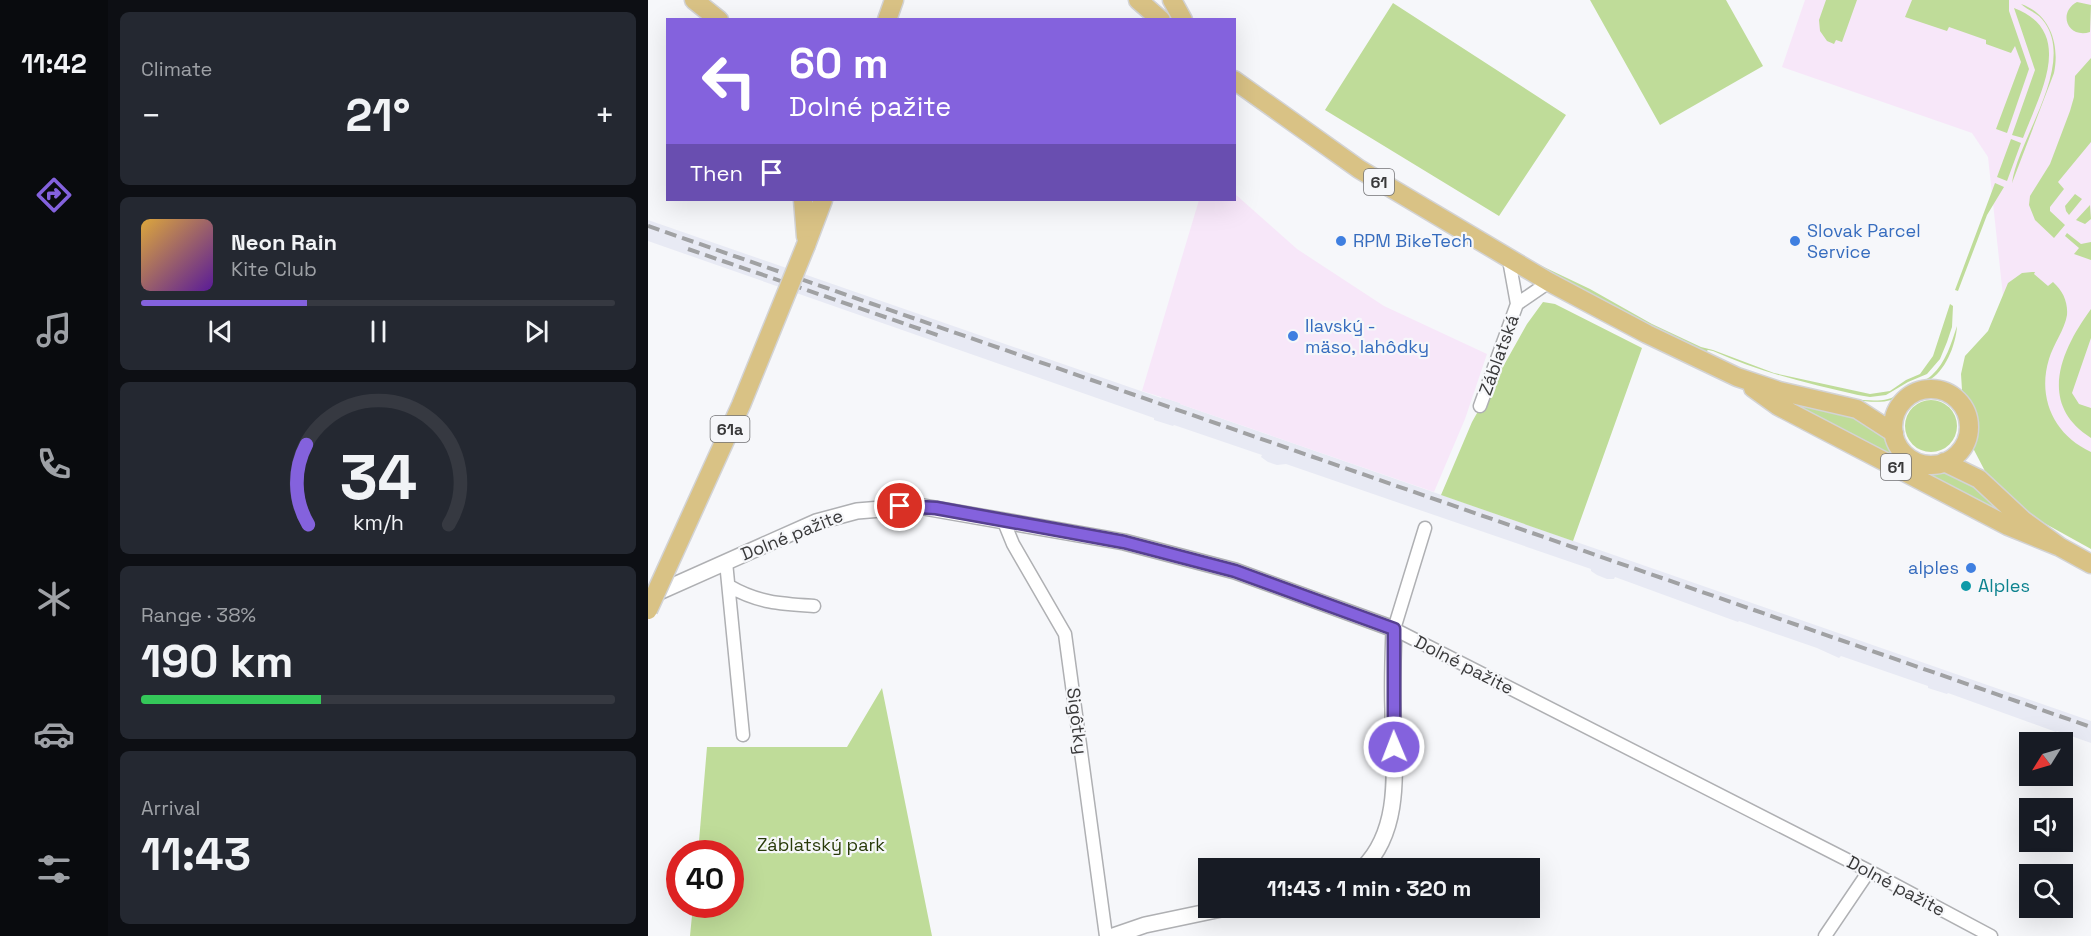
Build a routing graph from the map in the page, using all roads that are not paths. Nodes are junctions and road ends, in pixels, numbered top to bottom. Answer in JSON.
{"nodes":[{"id":1,"x":694,"y":0,"type":"edge"},
{"id":2,"x":894,"y":0,"type":"edge"},
{"id":3,"x":1138,"y":0,"type":"edge"},
{"id":4,"x":1172,"y":0,"type":"edge"},
{"id":5,"x":716,"y":18,"type":"edge"},
{"id":6,"x":888,"y":18,"type":"edge"},
{"id":7,"x":1159,"y":18,"type":"edge"},
{"id":8,"x":1182,"y":18,"type":"edge"},
{"id":9,"x":1236,"y":81,"type":"edge"},
{"id":10,"x":803,"y":201,"type":"edge"},
{"id":11,"x":823,"y":201,"type":"edge"},
{"id":12,"x":806,"y":245,"type":"junction"},
{"id":13,"x":1509,"y":260,"type":"junction"},
{"id":14,"x":1549,"y":282,"type":"junction"},
{"id":15,"x":1517,"y":304,"type":"junction"},
{"id":16,"x":1737,"y":377,"type":"junction"},
{"id":17,"x":1903,"y":401,"type":"junction"},
{"id":18,"x":1480,"y":406,"type":"dead end"},
{"id":19,"x":1857,"y":409,"type":"junction"},
{"id":20,"x":1894,"y":433,"type":"junction"},
{"id":21,"x":1966,"y":441,"type":"junction"},
{"id":22,"x":1944,"y":462,"type":"junction"},
{"id":23,"x":1979,"y":479,"type":"junction"},
{"id":24,"x":1005,"y":522,"type":"junction"},
{"id":25,"x":1425,"y":528,"type":"dead end"},
{"id":26,"x":2060,"y":547,"type":"junction"},
{"id":27,"x":726,"y":562,"type":"junction"},
{"id":28,"x":2091,"y":564,"type":"edge"},
{"id":29,"x":729,"y":586,"type":"junction"},
{"id":30,"x":648,"y":597,"type":"edge"},
{"id":31,"x":814,"y":606,"type":"dead end"},
{"id":32,"x":648,"y":610,"type":"edge"},
{"id":33,"x":1394,"y":629,"type":"junction"},
{"id":34,"x":743,"y":735,"type":"dead end"},
{"id":35,"x":1372,"y":858,"type":"edge"},
{"id":36,"x":1869,"y":871,"type":"junction"},
{"id":37,"x":1198,"y":914,"type":"edge"},
{"id":38,"x":1106,"y":936,"type":"edge"},
{"id":39,"x":1113,"y":936,"type":"edge"},
{"id":40,"x":1825,"y":936,"type":"edge"},
{"id":41,"x":1991,"y":936,"type":"edge"}],
"edges":[{"from":1,"to":5,"type":"main road"},
{"from":2,"to":6,"type":"main road"},
{"from":3,"to":7,"type":"main road"},
{"from":4,"to":8,"type":"main road"},
{"from":9,"to":13,"type":"main road","number":"61"},
{"from":10,"to":12,"type":"main road","number":"61a"},
{"from":11,"to":12,"type":"main road","number":"61a"},
{"from":12,"to":32,"type":"main road","number":"61a","bridge":true},
{"from":13,"to":14,"type":"main road","number":"61"},
{"from":13,"to":15,"type":"street","name":"Záblatská"},
{"from":14,"to":15,"type":"street","name":"Záblatská"},
{"from":14,"to":16,"type":"main road","number":"61"},
{"from":15,"to":18,"type":"street","name":"Záblatská"},
{"from":16,"to":19,"type":"main road","number":"61"},
{"from":16,"to":26,"type":"main road","number":"61"},
{"from":17,"to":19,"type":"main road","number":"61"},
{"from":17,"to":20,"type":"main road","number":"61"},
{"from":17,"to":21,"type":"main road","number":"61"},
{"from":19,"to":20,"type":"main road","number":"61"},
{"from":20,"to":22,"type":"main road","number":"61"},
{"from":21,"to":22,"type":"main road"},
{"from":21,"to":23,"type":"main road","number":"61"},
{"from":22,"to":23,"type":"main road","number":"61"},
{"from":23,"to":26,"type":"main road","number":"61"},
{"from":24,"to":27,"type":"street","name":"Dolné pažite"},
{"from":24,"to":33,"type":"street","name":"Dolné pažite"},
{"from":24,"to":38,"type":"street","name":"Sigôtky"},
{"from":25,"to":33,"type":"street"},
{"from":26,"to":28,"type":"main road","number":"61"},
{"from":27,"to":29,"type":"street","name":"Dolné pažite"},
{"from":27,"to":30,"type":"street","name":"Dolné pažite"},
{"from":29,"to":31,"type":"street","name":"Dolné pažite"},
{"from":29,"to":34,"type":"street","name":"Dolné pažite"},
{"from":33,"to":35,"type":"street"},
{"from":33,"to":36,"type":"street","name":"Dolné pažite"},
{"from":36,"to":40,"type":"street"},
{"from":36,"to":41,"type":"street","name":"Dolné pažite"},
{"from":37,"to":39,"type":"street"}]}
